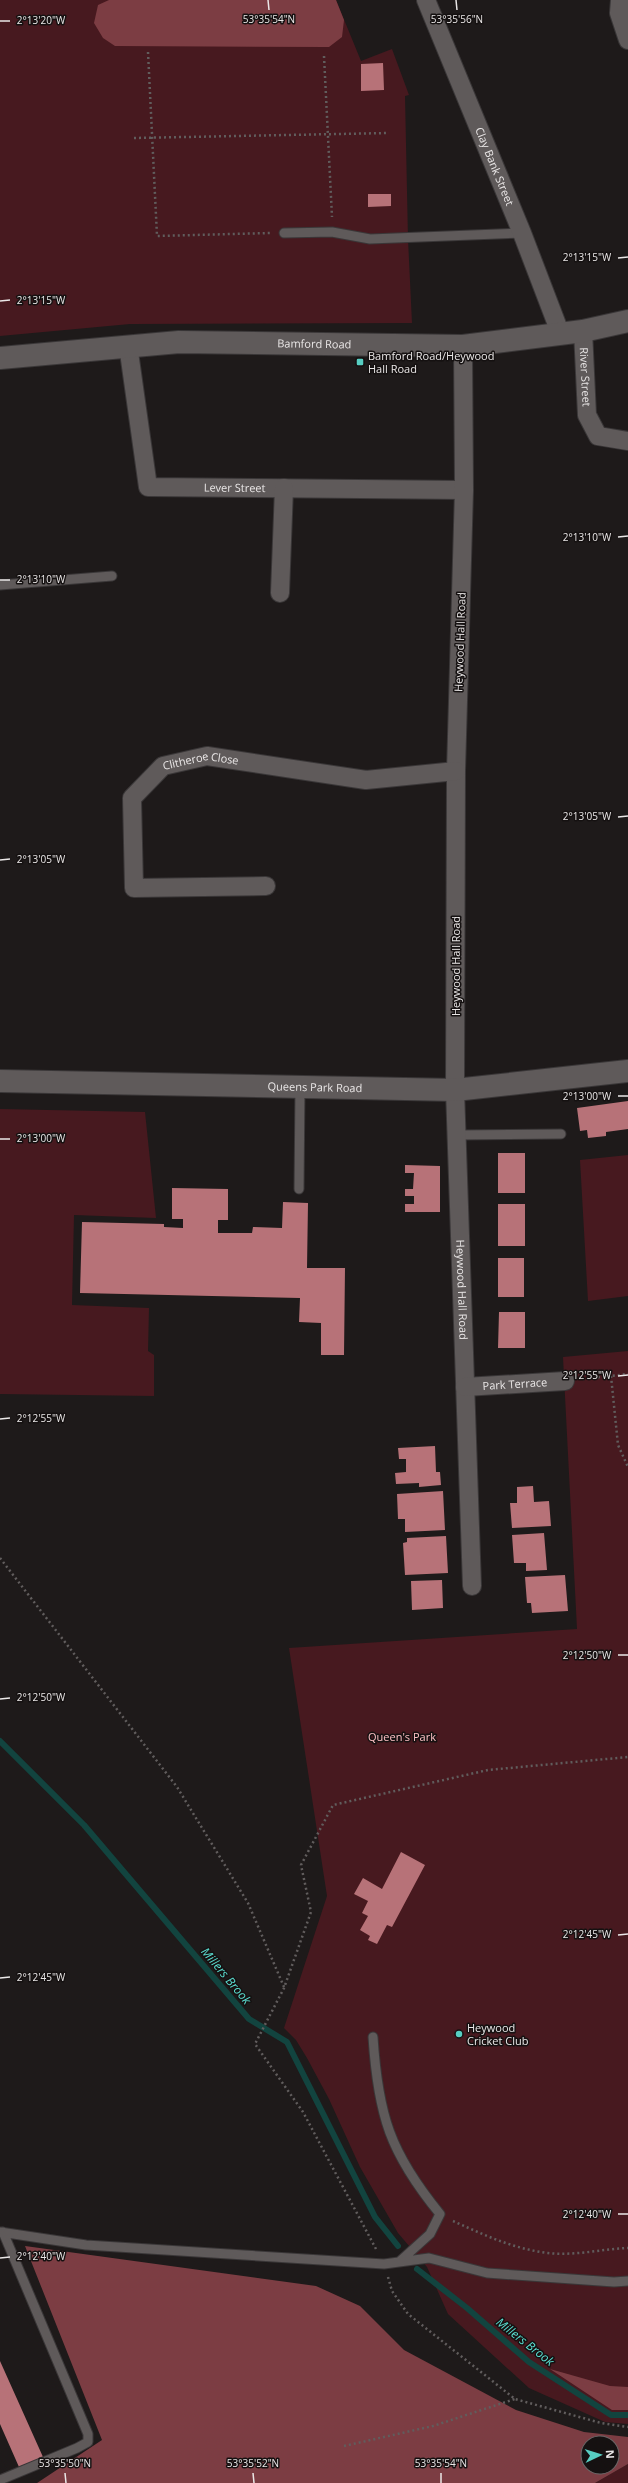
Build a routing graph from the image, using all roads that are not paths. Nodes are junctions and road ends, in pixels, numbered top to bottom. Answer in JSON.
{"nodes":[{"id":1,"x":426,"y":0,"type":"edge"},
{"id":2,"x":620,"y":0,"type":"edge"},
{"id":3,"x":628,"y":40,"type":"edge"},
{"id":4,"x":284,"y":233,"type":"road end"},
{"id":5,"x":522,"y":233,"type":"junction"},
{"id":6,"x":628,"y":321,"type":"edge"},
{"id":7,"x":583,"y":331,"type":"junction"},
{"id":8,"x":561,"y":335,"type":"junction"},
{"id":9,"x":128,"y":345,"type":"junction"},
{"id":10,"x":463,"y":346,"type":"junction"},
{"id":11,"x":0,"y":358,"type":"edge"},
{"id":12,"x":628,"y":441,"type":"edge"},
{"id":13,"x":284,"y":488,"type":"junction"},
{"id":14,"x":464,"y":490,"type":"junction"},
{"id":15,"x":112,"y":576,"type":"dead end"},
{"id":16,"x":0,"y":585,"type":"edge"},
{"id":17,"x":280,"y":593,"type":"dead end"},
{"id":18,"x":456,"y":771,"type":"junction"},
{"id":19,"x":266,"y":886,"type":"dead end"},
{"id":20,"x":628,"y":1071,"type":"edge"},
{"id":21,"x":0,"y":1081,"type":"edge"},
{"id":22,"x":300,"y":1087,"type":"junction"},
{"id":23,"x":455,"y":1090,"type":"junction"},
{"id":24,"x":561,"y":1134,"type":"dead end"},
{"id":25,"x":457,"y":1135,"type":"junction"},
{"id":26,"x":299,"y":1189,"type":"dead end"},
{"id":27,"x":565,"y":1381,"type":"road end"},
{"id":28,"x":465,"y":1387,"type":"junction"},
{"id":29,"x":472,"y":1586,"type":"dead end"},
{"id":30,"x":373,"y":2037,"type":"dead end"},
{"id":31,"x":1,"y":2232,"type":"edge"},
{"id":32,"x":399,"y":2262,"type":"junction"},
{"id":33,"x":628,"y":2281,"type":"edge"},
{"id":34,"x":0,"y":2480,"type":"edge"}],
"edges":[{"from":1,"to":5,"type":"street","name":"Clay Bank Street"},
{"from":2,"to":3,"type":"street"},
{"from":4,"to":5,"type":"lane"},
{"from":5,"to":8,"type":"street","name":"Clay Bank Street"},
{"from":6,"to":7,"type":"street","name":"Bamford Road"},
{"from":7,"to":8,"type":"street","name":"Bamford Road"},
{"from":7,"to":12,"type":"street","name":"River Street"},
{"from":8,"to":10,"type":"street","name":"Bamford Road"},
{"from":9,"to":10,"type":"street","name":"Bamford Road"},
{"from":9,"to":11,"type":"street","name":"Bamford Road"},
{"from":9,"to":13,"type":"street","name":"Lever Street"},
{"from":10,"to":14,"type":"street","name":"Heywood Hall Road"},
{"from":13,"to":14,"type":"street","name":"Lever Street"},
{"from":13,"to":17,"type":"street"},
{"from":14,"to":18,"type":"street","name":"Heywood Hall Road"},
{"from":15,"to":16,"type":"lane"},
{"from":18,"to":19,"type":"street","name":"Clitheroe Close"},
{"from":18,"to":23,"type":"street","name":"Heywood Hall Road"},
{"from":20,"to":23,"type":"street","name":"Queens Park Road"},
{"from":21,"to":22,"type":"street","name":"Queens Park Road"},
{"from":22,"to":23,"type":"street","name":"Queens Park Road"},
{"from":22,"to":26,"type":"lane"},
{"from":23,"to":25,"type":"street","name":"Heywood Hall Road"},
{"from":24,"to":25,"type":"lane"},
{"from":25,"to":28,"type":"street","name":"Heywood Hall Road"},
{"from":27,"to":28,"type":"street","name":"Park Terrace"},
{"from":28,"to":29,"type":"street","name":"Heywood Hall Road"},
{"from":30,"to":32,"type":"lane"},
{"from":31,"to":32,"type":"lane"},
{"from":31,"to":34,"type":"lane"},
{"from":32,"to":33,"type":"lane"}]}
